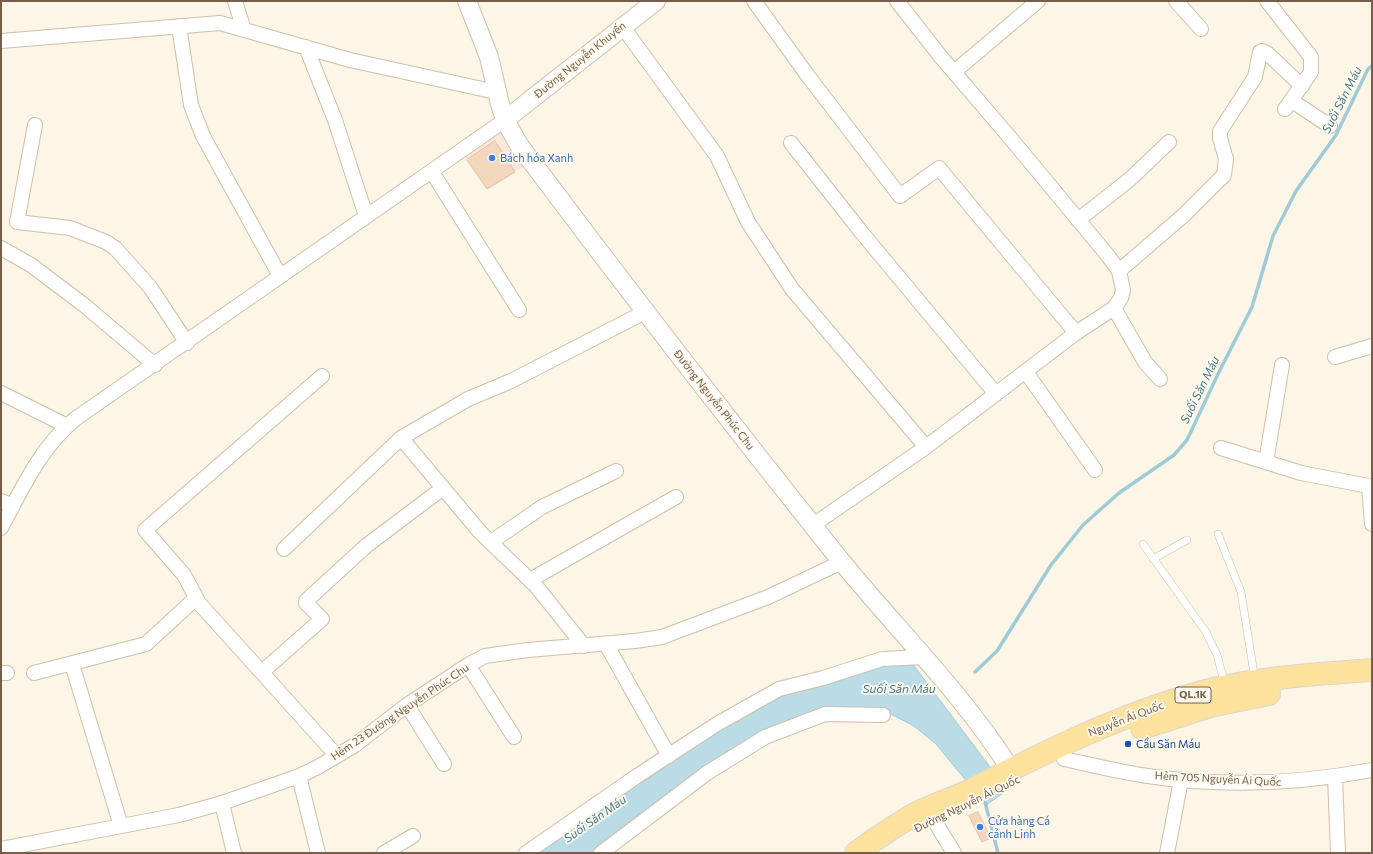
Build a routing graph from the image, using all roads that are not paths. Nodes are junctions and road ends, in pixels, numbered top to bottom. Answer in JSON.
{"nodes":[{"id":1,"x":235,"y":1,"type":"edge"},
{"id":2,"x":467,"y":1,"type":"edge"},
{"id":3,"x":656,"y":1,"type":"edge"},
{"id":4,"x":754,"y":1,"type":"edge"},
{"id":5,"x":897,"y":1,"type":"edge"},
{"id":6,"x":1038,"y":1,"type":"edge"},
{"id":7,"x":1176,"y":1,"type":"edge"},
{"id":8,"x":1267,"y":1,"type":"edge"},
{"id":9,"x":179,"y":26,"type":"junction"},
{"id":10,"x":622,"y":26,"type":"junction"},
{"id":11,"x":1201,"y":29,"type":"dead end"},
{"id":12,"x":244,"y":30,"type":"junction"},
{"id":13,"x":1,"y":41,"type":"edge"},
{"id":14,"x":306,"y":47,"type":"junction"},
{"id":15,"x":954,"y":72,"type":"junction"},
{"id":16,"x":1302,"y":86,"type":"junction"},
{"id":17,"x":496,"y":92,"type":"junction"},
{"id":18,"x":506,"y":120,"type":"junction"},
{"id":19,"x":35,"y":125,"type":"dead end"},
{"id":20,"x":1330,"y":126,"type":"dead end"},
{"id":21,"x":1169,"y":142,"type":"dead end"},
{"id":22,"x":791,"y":143,"type":"dead end"},
{"id":23,"x":432,"y":172,"type":"junction"},
{"id":24,"x":366,"y":216,"type":"junction"},
{"id":25,"x":1078,"y":220,"type":"junction"},
{"id":26,"x":1,"y":248,"type":"edge"},
{"id":27,"x":1119,"y":271,"type":"junction"},
{"id":28,"x":280,"y":276,"type":"junction"},
{"id":29,"x":1114,"y":308,"type":"junction"},
{"id":30,"x":519,"y":310,"type":"dead end"},
{"id":31,"x":645,"y":312,"type":"junction"},
{"id":32,"x":1076,"y":333,"type":"junction"},
{"id":33,"x":187,"y":343,"type":"junction"},
{"id":34,"x":1372,"y":346,"type":"edge"},
{"id":35,"x":1335,"y":357,"type":"dead end"},
{"id":36,"x":155,"y":365,"type":"junction"},
{"id":37,"x":1282,"y":365,"type":"dead end"},
{"id":38,"x":1026,"y":372,"type":"junction"},
{"id":39,"x":322,"y":376,"type":"dead end"},
{"id":40,"x":1160,"y":379,"type":"dead end"},
{"id":41,"x":1,"y":393,"type":"edge"},
{"id":42,"x":996,"y":394,"type":"junction"},
{"id":43,"x":67,"y":426,"type":"junction"},
{"id":44,"x":401,"y":438,"type":"junction"},
{"id":45,"x":926,"y":446,"type":"junction"},
{"id":46,"x":1221,"y":448,"type":"dead end"},
{"id":47,"x":1266,"y":462,"type":"junction"},
{"id":48,"x":1095,"y":470,"type":"dead end"},
{"id":49,"x":616,"y":471,"type":"dead end"},
{"id":50,"x":443,"y":488,"type":"junction"},
{"id":51,"x":676,"y":497,"type":"dead end"},
{"id":52,"x":7,"y":503,"type":"edge"},
{"id":53,"x":1372,"y":524,"type":"edge"},
{"id":54,"x":813,"y":525,"type":"junction"},
{"id":55,"x":1,"y":528,"type":"edge"},
{"id":56,"x":1218,"y":534,"type":"dead end"},
{"id":57,"x":1188,"y":540,"type":"dead end"},
{"id":58,"x":491,"y":542,"type":"junction"},
{"id":59,"x":1143,"y":544,"type":"dead end"},
{"id":60,"x":284,"y":549,"type":"dead end"},
{"id":61,"x":1153,"y":559,"type":"junction"},
{"id":62,"x":842,"y":562,"type":"junction"},
{"id":63,"x":530,"y":580,"type":"junction"},
{"id":64,"x":196,"y":598,"type":"junction"},
{"id":65,"x":606,"y":644,"type":"junction"},
{"id":66,"x":584,"y":646,"type":"junction"},
{"id":67,"x":924,"y":657,"type":"junction"},
{"id":68,"x":72,"y":664,"type":"junction"},
{"id":69,"x":468,"y":665,"type":"junction"},
{"id":70,"x":1372,"y":670,"type":"edge"},
{"id":71,"x":262,"y":672,"type":"junction"},
{"id":72,"x":34,"y":673,"type":"dead end"},
{"id":73,"x":1256,"y":682,"type":"junction"},
{"id":74,"x":1372,"y":684,"type":"edge"},
{"id":75,"x":1225,"y":687,"type":"junction"},
{"id":76,"x":407,"y":705,"type":"junction"},
{"id":77,"x":883,"y":715,"type":"dead end"},
{"id":78,"x":514,"y":737,"type":"dead end"},
{"id":79,"x":337,"y":756,"type":"junction"},
{"id":80,"x":669,"y":756,"type":"junction"},
{"id":81,"x":1064,"y":759,"type":"junction"},
{"id":82,"x":444,"y":764,"type":"dead end"},
{"id":83,"x":1372,"y":770,"type":"edge"},
{"id":84,"x":1013,"y":774,"type":"junction"},
{"id":85,"x":299,"y":776,"type":"junction"},
{"id":86,"x":1335,"y":777,"type":"junction"},
{"id":87,"x":1181,"y":780,"type":"junction"},
{"id":88,"x":961,"y":802,"type":"junction"},
{"id":89,"x":222,"y":803,"type":"junction"},
{"id":90,"x":934,"y":820,"type":"junction"},
{"id":91,"x":121,"y":826,"type":"junction"},
{"id":92,"x":413,"y":836,"type":"dead end"},
{"id":93,"x":1,"y":849,"type":"edge"},
{"id":94,"x":234,"y":853,"type":"edge"},
{"id":95,"x":318,"y":853,"type":"edge"},
{"id":96,"x":384,"y":853,"type":"edge"},
{"id":97,"x":526,"y":853,"type":"edge"},
{"id":98,"x":601,"y":853,"type":"edge"},
{"id":99,"x":856,"y":853,"type":"edge"},
{"id":100,"x":873,"y":853,"type":"edge"},
{"id":101,"x":954,"y":853,"type":"edge"},
{"id":102,"x":1167,"y":853,"type":"edge"},
{"id":103,"x":1338,"y":853,"type":"edge"}],
"edges":[{"from":1,"to":12,"type":"street"},
{"from":2,"to":17,"type":"street","name":"Đường Nguyễn Phúc Chu"},
{"from":3,"to":10,"type":"street","name":"Đường Nguyễn Khuyến"},
{"from":4,"to":32,"type":"street"},
{"from":5,"to":15,"type":"street"},
{"from":6,"to":15,"type":"street"},
{"from":7,"to":11,"type":"street"},
{"from":8,"to":16,"type":"street"},
{"from":9,"to":12,"type":"street"},
{"from":9,"to":13,"type":"street"},
{"from":9,"to":28,"type":"street"},
{"from":10,"to":18,"type":"street","name":"Đường Nguyễn Khuyến"},
{"from":10,"to":45,"type":"street"},
{"from":12,"to":14,"type":"street"},
{"from":14,"to":17,"type":"street"},
{"from":14,"to":24,"type":"street"},
{"from":15,"to":25,"type":"street"},
{"from":16,"to":20,"type":"street"},
{"from":16,"to":27,"type":"street"},
{"from":17,"to":18,"type":"street","name":"Đường Nguyễn Phúc Chu"},
{"from":18,"to":23,"type":"street"},
{"from":18,"to":31,"type":"street","name":"Đường Nguyễn Phúc Chu"},
{"from":19,"to":33,"type":"street"},
{"from":21,"to":25,"type":"street"},
{"from":22,"to":42,"type":"street"},
{"from":23,"to":24,"type":"street"},
{"from":23,"to":30,"type":"street"},
{"from":24,"to":28,"type":"street"},
{"from":25,"to":27,"type":"street"},
{"from":26,"to":36,"type":"street"},
{"from":27,"to":29,"type":"street"},
{"from":28,"to":33,"type":"street"},
{"from":29,"to":32,"type":"street"},
{"from":29,"to":40,"type":"street"},
{"from":31,"to":44,"type":"street"},
{"from":31,"to":54,"type":"street","name":"Đường Nguyễn Phúc Chu"},
{"from":32,"to":38,"type":"street"},
{"from":33,"to":36,"type":"street"},
{"from":34,"to":35,"type":"street"},
{"from":36,"to":43,"type":"street"},
{"from":37,"to":47,"type":"street"},
{"from":38,"to":42,"type":"street"},
{"from":38,"to":48,"type":"street"},
{"from":39,"to":64,"type":"street"},
{"from":41,"to":43,"type":"street"},
{"from":42,"to":45,"type":"street"},
{"from":43,"to":52,"type":"street"},
{"from":44,"to":50,"type":"street"},
{"from":44,"to":60,"type":"street"},
{"from":45,"to":54,"type":"street"},
{"from":46,"to":47,"type":"street"},
{"from":47,"to":53,"type":"street"},
{"from":49,"to":58,"type":"street"},
{"from":50,"to":58,"type":"street"},
{"from":50,"to":71,"type":"street"},
{"from":51,"to":63,"type":"street"},
{"from":52,"to":55,"type":"street"},
{"from":54,"to":62,"type":"street","name":"Đường Nguyễn Phúc Chu"},
{"from":56,"to":73,"type":"lane"},
{"from":57,"to":61,"type":"lane"},
{"from":58,"to":63,"type":"street"},
{"from":59,"to":61,"type":"lane"},
{"from":61,"to":75,"type":"lane"},
{"from":62,"to":65,"type":"street","name":"Hẻm 23 Đường Nguyễn Phúc Chu"},
{"from":62,"to":67,"type":"street","name":"Đường Nguyễn Phúc Chu"},
{"from":63,"to":66,"type":"street"},
{"from":64,"to":68,"type":"street"},
{"from":64,"to":71,"type":"street"},
{"from":65,"to":66,"type":"street","name":"Hẻm 23 Đường Nguyễn Phúc Chu"},
{"from":65,"to":80,"type":"street"},
{"from":66,"to":69,"type":"street","name":"Hẻm 23 Đường Nguyễn Phúc Chu"},
{"from":67,"to":80,"type":"street"},
{"from":67,"to":84,"type":"street","name":"Đường Nguyễn Phúc Chu"},
{"from":68,"to":72,"type":"street"},
{"from":68,"to":91,"type":"street"},
{"from":69,"to":76,"type":"street","name":"Hẻm 23 Đường Nguyễn Phúc Chu"},
{"from":69,"to":78,"type":"street"},
{"from":70,"to":73,"type":"main road","name":"Nguyễn Ái Quốc","number":"QL.1K"},
{"from":71,"to":79,"type":"street"},
{"from":73,"to":75,"type":"main road","name":"Nguyễn Ái Quốc","number":"QL.1K"},
{"from":74,"to":81,"type":"main road","name":"Nguyễn Ái Quốc","number":"QL.1K"},
{"from":75,"to":84,"type":"main road","name":"Nguyễn Ái Quốc","number":"QL.1K"},
{"from":76,"to":79,"type":"street","name":"Hẻm 23 Đường Nguyễn Phúc Chu"},
{"from":76,"to":82,"type":"street"},
{"from":77,"to":98,"type":"street"},
{"from":79,"to":85,"type":"street","name":"Hẻm 23 Đường Nguyễn Phúc Chu"},
{"from":80,"to":97,"type":"street"},
{"from":81,"to":84,"type":"main road","name":"Đường Nguyễn Ái Quốc","number":"QL.1K"},
{"from":81,"to":87,"type":"street","name":"Hẻm 705 Nguyễn Ái Quốc"},
{"from":83,"to":86,"type":"street","name":"Hẻm 705 Nguyễn Ái Quốc"},
{"from":84,"to":88,"type":"main road","name":"Đường Nguyễn Ái Quốc","number":"QL.1K"},
{"from":85,"to":89,"type":"street","name":"Hẻm 23 Đường Nguyễn Phúc Chu"},
{"from":85,"to":95,"type":"street"},
{"from":86,"to":87,"type":"street","name":"Hẻm 705 Nguyễn Ái Quốc"},
{"from":86,"to":103,"type":"street"},
{"from":87,"to":102,"type":"street"},
{"from":88,"to":90,"type":"main road","name":"Đường Nguyễn Ái Quốc","number":"QL.1K"},
{"from":88,"to":99,"type":"main road","name":"Đường Nguyễn Ái Quốc","number":"QL.1K"},
{"from":89,"to":91,"type":"street","name":"Hẻm 23 Đường Nguyễn Phúc Chu"},
{"from":89,"to":94,"type":"street"},
{"from":90,"to":100,"type":"main road","name":"Đường Nguyễn Ái Quốc","number":"QL.1K"},
{"from":90,"to":101,"type":"street"},
{"from":91,"to":93,"type":"street","name":"Hẻm 23 Đường Nguyễn Phúc Chu"},
{"from":92,"to":96,"type":"street"}]}
